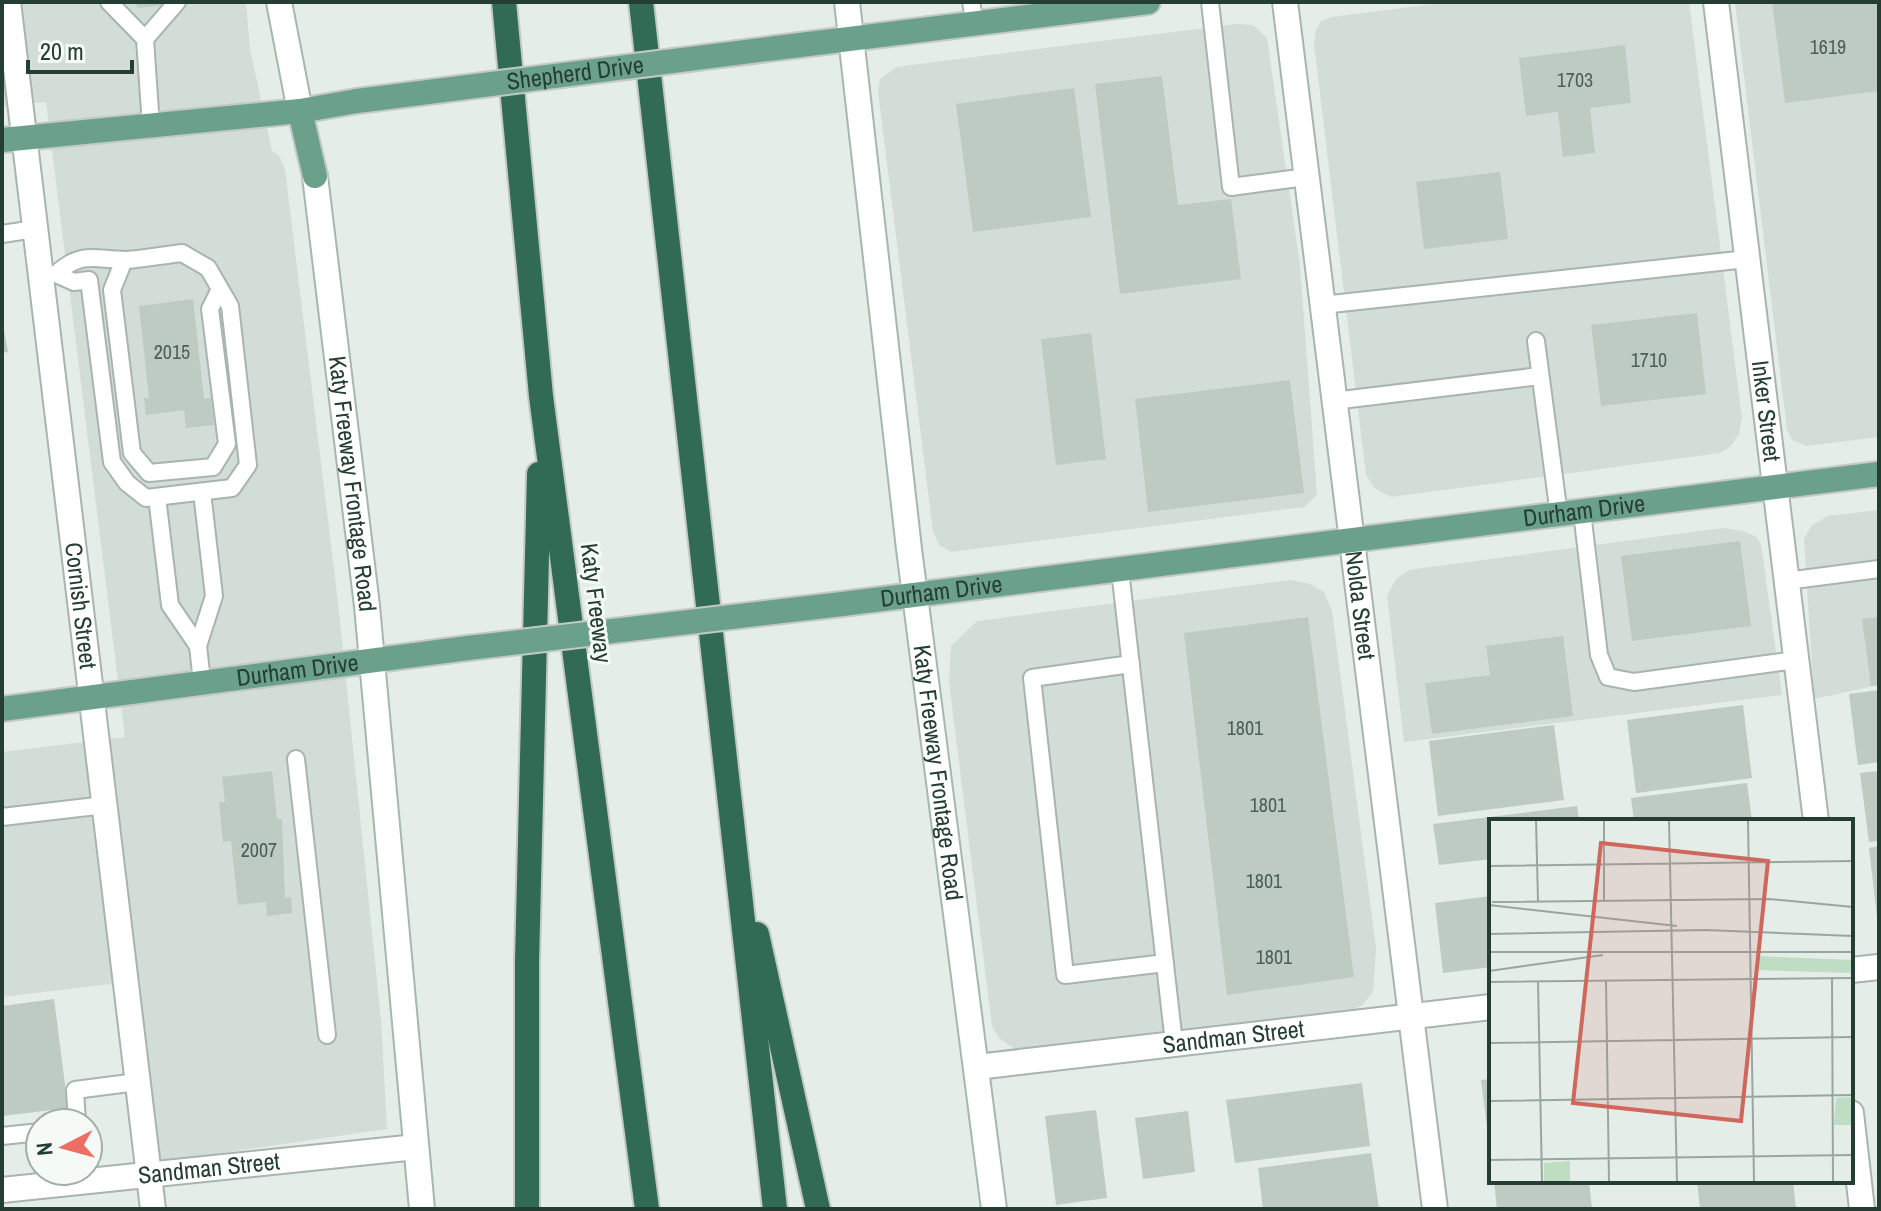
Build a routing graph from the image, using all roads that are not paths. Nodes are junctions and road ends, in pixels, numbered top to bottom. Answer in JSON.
{"nodes":[{"id":1,"x":8,"y":2,"type":"edge"},
{"id":2,"x":109,"y":2,"type":"edge"},
{"id":3,"x":177,"y":2,"type":"edge"},
{"id":4,"x":279,"y":2,"type":"edge"},
{"id":5,"x":504,"y":2,"type":"edge"},
{"id":6,"x":641,"y":2,"type":"edge"},
{"id":7,"x":847,"y":2,"type":"edge"},
{"id":8,"x":1148,"y":2,"type":"edge"},
{"id":9,"x":1210,"y":2,"type":"edge"},
{"id":10,"x":1285,"y":2,"type":"edge"},
{"id":11,"x":1716,"y":2,"type":"edge"},
{"id":12,"x":1117,"y":4,"type":"edge"},
{"id":13,"x":973,"y":13,"type":"edge"},
{"id":14,"x":849,"y":38,"type":"junction"},
{"id":15,"x":145,"y":39,"type":"junction"},
{"id":16,"x":300,"y":111,"type":"junction"},
{"id":17,"x":151,"y":126,"type":"junction"},
{"id":18,"x":13,"y":139,"type":"edge"},
{"id":19,"x":315,"y":176,"type":"joint"},
{"id":20,"x":1306,"y":177,"type":"junction"},
{"id":21,"x":35,"y":229,"type":"junction"},
{"id":22,"x":2,"y":234,"type":"edge"},
{"id":23,"x":1747,"y":259,"type":"junction"},
{"id":24,"x":124,"y":260,"type":"junction"},
{"id":25,"x":49,"y":275,"type":"junction"},
{"id":26,"x":219,"y":291,"type":"junction"},
{"id":27,"x":1322,"y":305,"type":"junction"},
{"id":28,"x":1536,"y":341,"type":"dead end"},
{"id":29,"x":1540,"y":376,"type":"junction"},
{"id":30,"x":541,"y":396,"type":"junction"},
{"id":31,"x":1333,"y":401,"type":"junction"},
{"id":32,"x":1879,"y":474,"type":"edge"},
{"id":33,"x":1774,"y":487,"type":"junction"},
{"id":34,"x":202,"y":492,"type":"junction"},
{"id":35,"x":157,"y":497,"type":"junction"},
{"id":36,"x":1570,"y":514,"type":"junction"},
{"id":37,"x":1350,"y":542,"type":"junction"},
{"id":38,"x":1879,"y":569,"type":"edge"},
{"id":39,"x":1120,"y":570,"type":"junction"},
{"id":40,"x":1786,"y":581,"type":"junction"},
{"id":41,"x":915,"y":595,"type":"junction"},
{"id":42,"x":198,"y":646,"type":"junction"},
{"id":43,"x":1796,"y":660,"type":"junction"},
{"id":44,"x":371,"y":661,"type":"junction"},
{"id":45,"x":1131,"y":664,"type":"junction"},
{"id":46,"x":202,"y":682,"type":"junction"},
{"id":47,"x":92,"y":697,"type":"junction"},
{"id":48,"x":2,"y":709,"type":"edge"},
{"id":49,"x":296,"y":759,"type":"dead end"},
{"id":50,"x":728,"y":803,"type":"junction"},
{"id":51,"x":105,"y":805,"type":"junction"},
{"id":52,"x":2,"y":817,"type":"edge"},
{"id":53,"x":1816,"y":819,"type":"edge"},
{"id":54,"x":1165,"y":963,"type":"junction"},
{"id":55,"x":1879,"y":967,"type":"edge"},
{"id":56,"x":1853,"y":970,"type":"edge"},
{"id":57,"x":1489,"y":1007,"type":"edge"},
{"id":58,"x":1412,"y":1014,"type":"junction"},
{"id":59,"x":327,"y":1035,"type":"dead end"},
{"id":60,"x":1174,"y":1043,"type":"junction"},
{"id":61,"x":977,"y":1067,"type":"junction"},
{"id":62,"x":137,"y":1082,"type":"junction"},
{"id":63,"x":76,"y":1107,"type":"edge"},
{"id":64,"x":1853,"y":1130,"type":"edge"},
{"id":65,"x":24,"y":1134,"type":"edge"},
{"id":66,"x":2,"y":1136,"type":"edge"},
{"id":67,"x":416,"y":1147,"type":"junction"},
{"id":68,"x":149,"y":1175,"type":"junction"},
{"id":69,"x":2,"y":1190,"type":"edge"},
{"id":70,"x":153,"y":1209,"type":"edge"},
{"id":71,"x":422,"y":1209,"type":"edge"},
{"id":72,"x":527,"y":1209,"type":"edge"},
{"id":73,"x":647,"y":1209,"type":"edge"},
{"id":74,"x":775,"y":1209,"type":"edge"},
{"id":75,"x":818,"y":1209,"type":"edge"},
{"id":76,"x":994,"y":1209,"type":"edge"},
{"id":77,"x":1435,"y":1209,"type":"edge"},
{"id":78,"x":1862,"y":1209,"type":"edge"}],
"edges":[{"from":1,"to":18,"type":"street","name":"Cornish Street"},
{"from":2,"to":15,"type":"lane"},
{"from":3,"to":15,"type":"lane"},
{"from":4,"to":16,"type":"street","name":"Katy Freeway Frontage Road"},
{"from":5,"to":30,"type":"highway","name":"Katy Freeway"},
{"from":6,"to":50,"type":"highway"},
{"from":7,"to":14,"type":"street","name":"Katy Freeway Frontage Road"},
{"from":8,"to":12,"type":"main road","name":"Shepherd Drive"},
{"from":9,"to":20,"type":"lane"},
{"from":10,"to":20,"type":"street","name":"Nolda Street"},
{"from":11,"to":23,"type":"street","name":"Inker Street"},
{"from":12,"to":13,"type":"main road","name":"Shepherd Drive"},
{"from":13,"to":14,"type":"main road","name":"Shepherd Drive"},
{"from":14,"to":16,"type":"main road","name":"Shepherd Drive","bridge":true},
{"from":14,"to":41,"type":"street","name":"Katy Freeway Frontage Road"},
{"from":15,"to":17,"type":"lane"},
{"from":16,"to":17,"type":"main road","name":"Shepherd Drive"},
{"from":16,"to":19,"type":"main road","name":"Katy Freeway Frontage Road"},
{"from":17,"to":18,"type":"main road","name":"Shepherd Drive"},
{"from":18,"to":21,"type":"street","name":"Cornish Street"},
{"from":19,"to":44,"type":"street","name":"Katy Freeway Frontage Road"},
{"from":20,"to":27,"type":"street","name":"Nolda Street"},
{"from":21,"to":22,"type":"lane"},
{"from":21,"to":25,"type":"street","name":"Cornish Street"},
{"from":23,"to":27,"type":"lane"},
{"from":23,"to":33,"type":"street","name":"Inker Street"},
{"from":24,"to":25,"type":"lane"},
{"from":24,"to":26,"type":"lane"},
{"from":24,"to":26,"type":"lane"},
{"from":25,"to":35,"type":"lane"},
{"from":25,"to":47,"type":"street","name":"Cornish Street"},
{"from":26,"to":34,"type":"lane"},
{"from":27,"to":31,"type":"street","name":"Nolda Street"},
{"from":28,"to":29,"type":"lane"},
{"from":29,"to":31,"type":"lane"},
{"from":29,"to":36,"type":"lane"},
{"from":30,"to":72,"type":"highway"},
{"from":30,"to":73,"type":"highway","name":"Katy Freeway"},
{"from":31,"to":37,"type":"street","name":"Nolda Street"},
{"from":32,"to":33,"type":"main road","name":"Durham Drive"},
{"from":33,"to":36,"type":"main road","name":"Durham Drive"},
{"from":33,"to":40,"type":"street","name":"Inker Street"},
{"from":34,"to":35,"type":"lane"},
{"from":34,"to":42,"type":"lane"},
{"from":35,"to":42,"type":"lane"},
{"from":36,"to":37,"type":"main road","name":"Durham Drive"},
{"from":36,"to":43,"type":"lane"},
{"from":37,"to":39,"type":"main road","name":"Durham Drive"},
{"from":37,"to":58,"type":"street","name":"Nolda Street"},
{"from":38,"to":40,"type":"lane"},
{"from":39,"to":41,"type":"main road","name":"Durham Drive"},
{"from":39,"to":45,"type":"lane"},
{"from":40,"to":43,"type":"street","name":"Inker Street"},
{"from":41,"to":44,"type":"main road","name":"Durham Drive","bridge":true},
{"from":41,"to":61,"type":"street","name":"Katy Freeway Frontage Road"},
{"from":42,"to":46,"type":"lane"},
{"from":43,"to":53,"type":"street","name":"Inker Street"},
{"from":44,"to":46,"type":"main road","name":"Durham Drive"},
{"from":44,"to":67,"type":"street","name":"Katy Freeway Frontage Road"},
{"from":45,"to":54,"type":"lane"},
{"from":45,"to":54,"type":"lane"},
{"from":46,"to":47,"type":"main road","name":"Durham Drive"},
{"from":47,"to":48,"type":"main road","name":"Durham Drive"},
{"from":47,"to":51,"type":"street","name":"Cornish Street"},
{"from":49,"to":59,"type":"lane"},
{"from":50,"to":74,"type":"highway"},
{"from":50,"to":75,"type":"highway"},
{"from":51,"to":52,"type":"lane"},
{"from":51,"to":62,"type":"street","name":"Cornish Street"},
{"from":54,"to":60,"type":"lane"},
{"from":55,"to":56,"type":"street"},
{"from":57,"to":58,"type":"street","name":"Sandman Street"},
{"from":58,"to":60,"type":"street","name":"Sandman Street"},
{"from":58,"to":77,"type":"street","name":"Nolda Street"},
{"from":60,"to":61,"type":"street","name":"Sandman Street"},
{"from":61,"to":76,"type":"street","name":"Katy Freeway Frontage Road"},
{"from":62,"to":63,"type":"lane"},
{"from":62,"to":68,"type":"street","name":"Cornish Street"},
{"from":64,"to":78,"type":"street"},
{"from":65,"to":66,"type":"lane"},
{"from":67,"to":68,"type":"street","name":"Sandman Street"},
{"from":67,"to":71,"type":"street","name":"Katy Freeway Frontage Road"},
{"from":68,"to":69,"type":"street","name":"Sandman Street"},
{"from":68,"to":70,"type":"street","name":"Cornish Street"}]}
